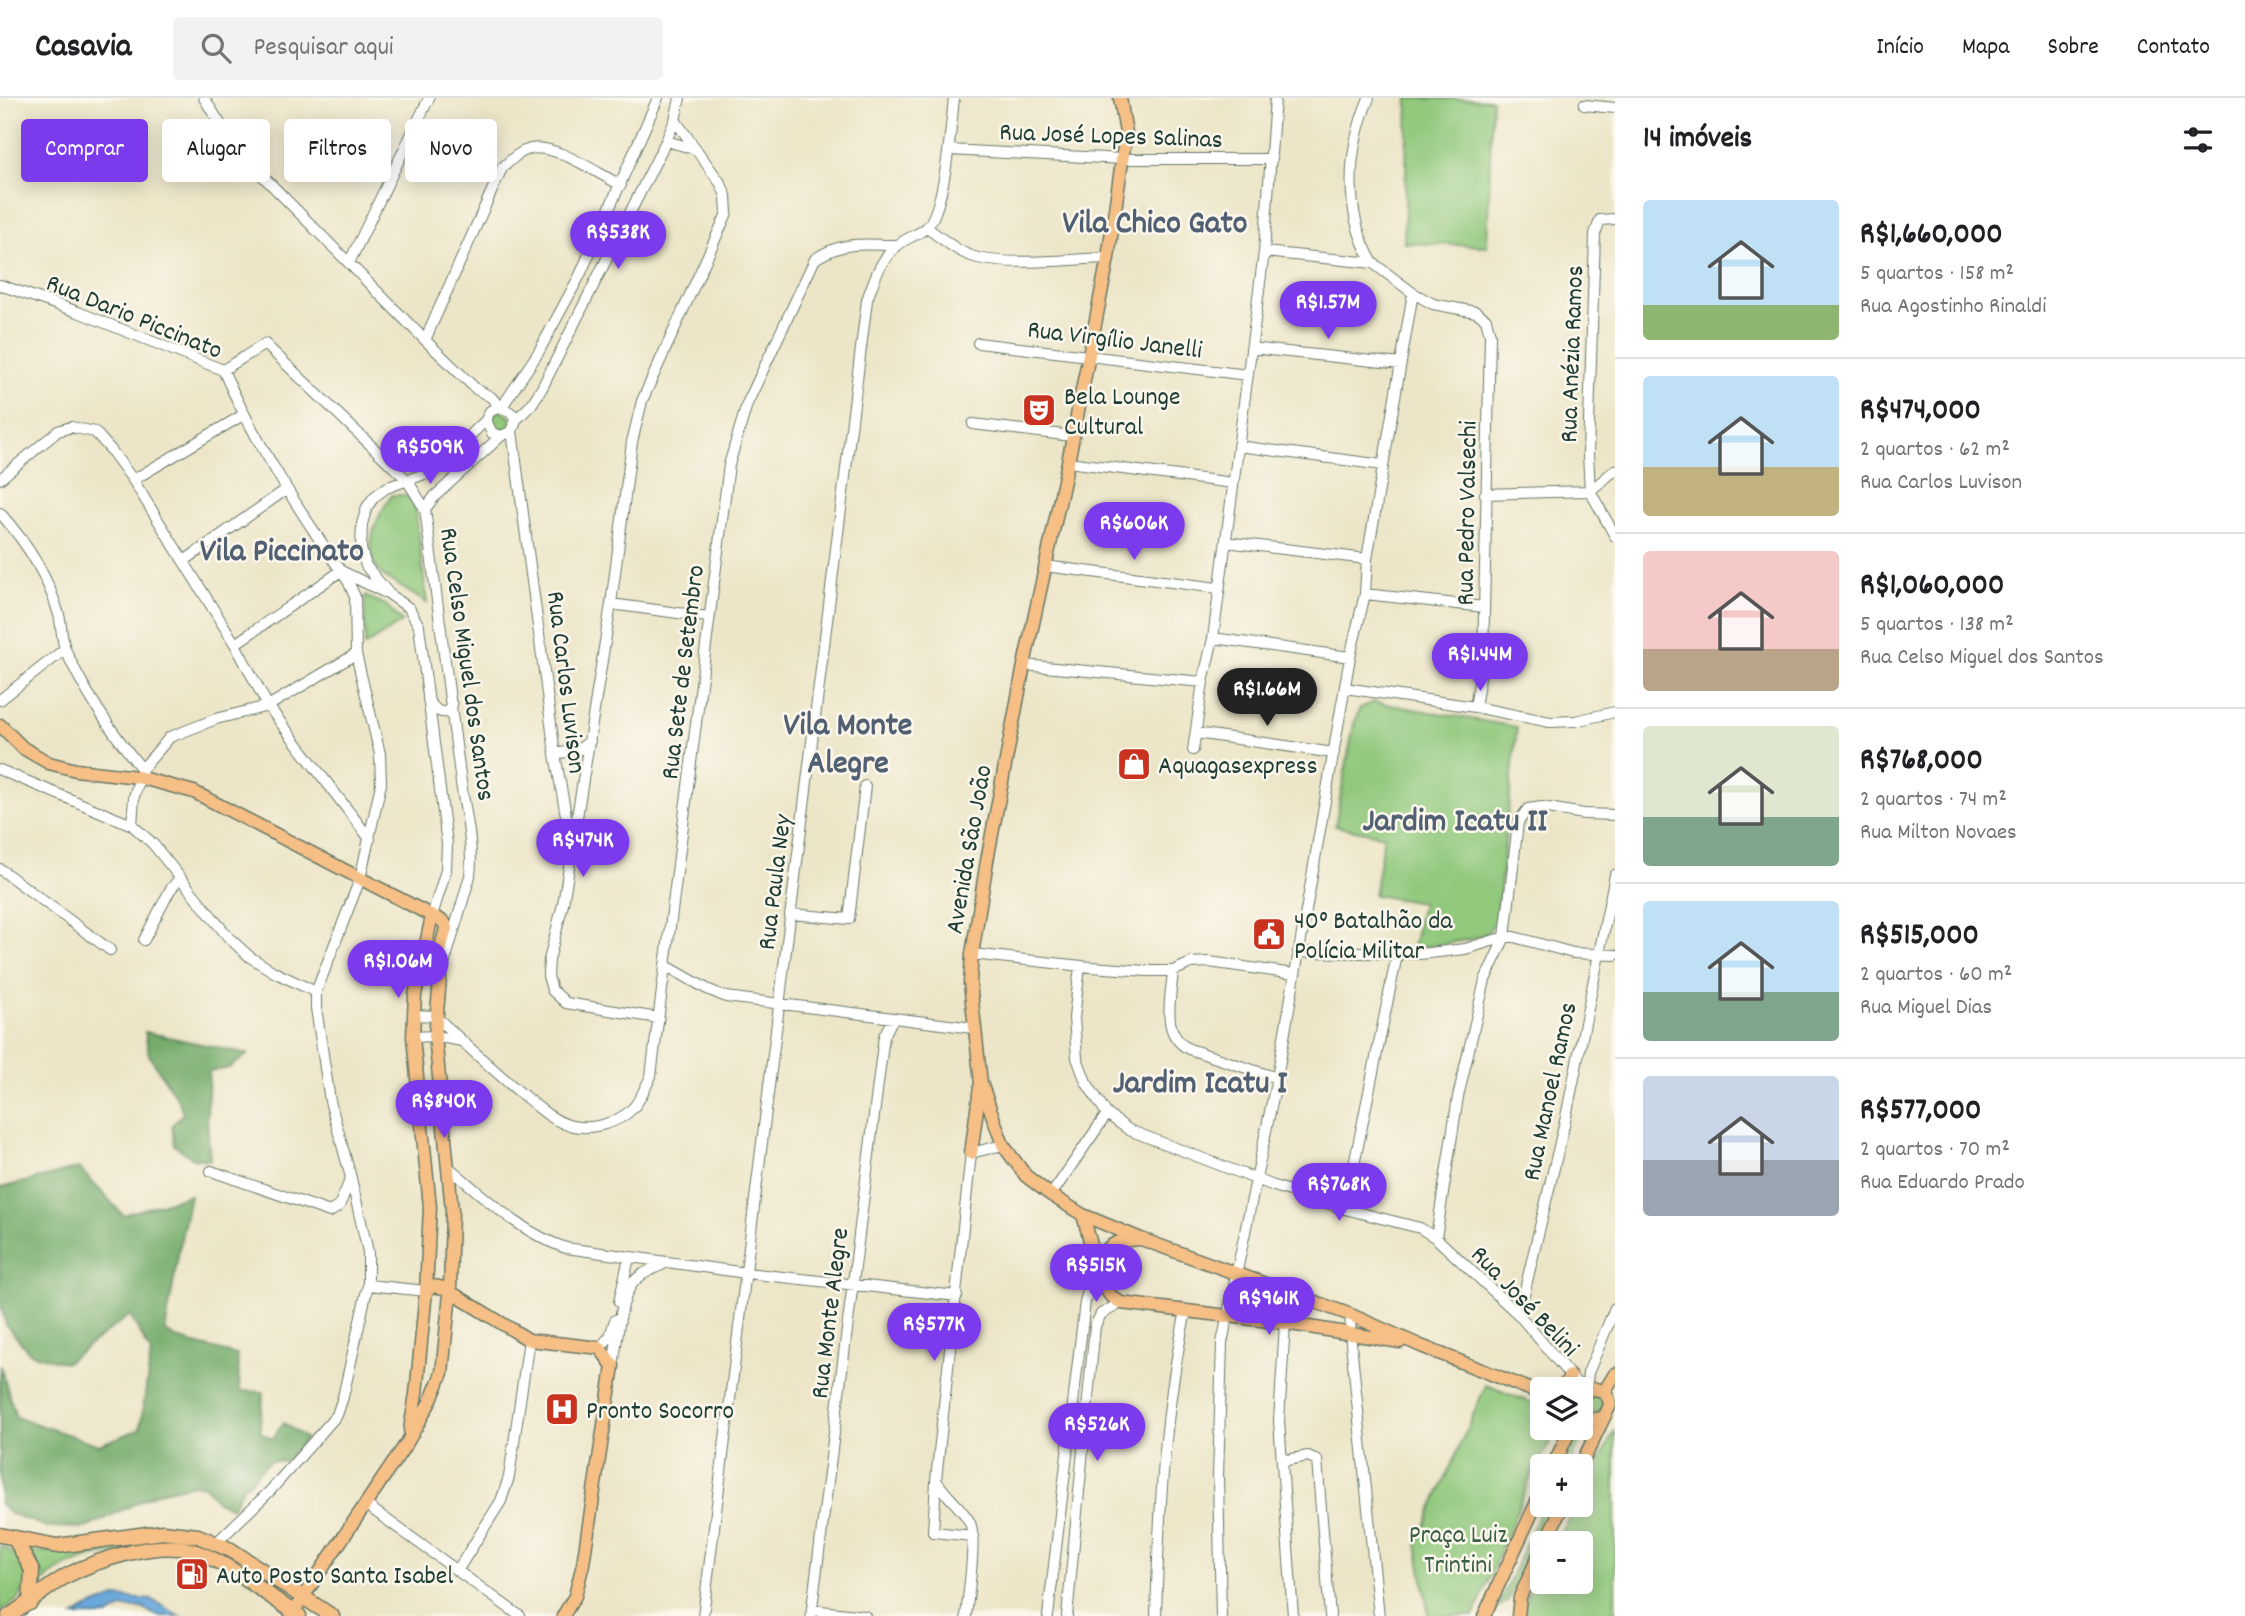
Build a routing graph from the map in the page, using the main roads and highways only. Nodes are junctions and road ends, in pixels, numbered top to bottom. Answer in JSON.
{"nodes":[{"id":1,"x":1120,"y":98,"type":"edge"},
{"id":2,"x":0,"y":726,"type":"edge"},
{"id":3,"x":432,"y":916,"type":"junction"},
{"id":4,"x":981,"y":1083,"type":"junction"},
{"id":5,"x":971,"y":1153,"type":"road end"},
{"id":6,"x":429,"y":1161,"type":"junction"},
{"id":7,"x":448,"y":1167,"type":"junction"},
{"id":8,"x":1083,"y":1214,"type":"junction"},
{"id":9,"x":1140,"y":1239,"type":"junction"},
{"id":10,"x":1096,"y":1263,"type":"junction"},
{"id":11,"x":426,"y":1291,"type":"junction"},
{"id":12,"x":450,"y":1293,"type":"junction"},
{"id":13,"x":1422,"y":1346,"type":"junction"},
{"id":14,"x":1615,"y":1374,"type":"edge"},
{"id":15,"x":1530,"y":1389,"type":"edge"},
{"id":16,"x":1593,"y":1389,"type":"edge"},
{"id":17,"x":1610,"y":1398,"type":"edge"},
{"id":18,"x":1603,"y":1418,"type":"junction"},
{"id":19,"x":1593,"y":1419,"type":"edge"},
{"id":20,"x":408,"y":1441,"type":"junction"},
{"id":21,"x":1586,"y":1454,"type":"edge"},
{"id":22,"x":1530,"y":1517,"type":"edge"},
{"id":23,"x":7,"y":1537,"type":"edge"},
{"id":24,"x":1530,"y":1575,"type":"edge"},
{"id":25,"x":303,"y":1597,"type":"junction"},
{"id":26,"x":1520,"y":1597,"type":"junction"},
{"id":27,"x":30,"y":1603,"type":"junction"},
{"id":28,"x":296,"y":1614,"type":"edge"},
{"id":29,"x":9,"y":1616,"type":"edge"},
{"id":30,"x":332,"y":1616,"type":"edge"},
{"id":31,"x":563,"y":1616,"type":"edge"},
{"id":32,"x":1484,"y":1616,"type":"edge"},
{"id":33,"x":1513,"y":1616,"type":"edge"},
{"id":34,"x":1518,"y":1616,"type":"edge"}],
"edges":[{"from":1,"to":4,"type":"main road","name":"Avenida São João"},
{"from":2,"to":3,"type":"main road"},
{"from":3,"to":6,"type":"main road","name":"Rua Celso Miguel dos Santos"},
{"from":3,"to":7,"type":"main road","name":"Rua Celso Miguel dos Santos"},
{"from":4,"to":5,"type":"main road"},
{"from":4,"to":8,"type":"main road","name":"Avenida São João"},
{"from":6,"to":7,"type":"main road"},
{"from":6,"to":11,"type":"main road","name":"Rua Celso Miguel dos Santos"},
{"from":7,"to":12,"type":"main road","name":"Rua Celso Miguel dos Santos"},
{"from":8,"to":9,"type":"main road","name":"Avenida São João"},
{"from":8,"to":10,"type":"main road"},
{"from":9,"to":10,"type":"main road"},
{"from":9,"to":13,"type":"main road","name":"Avenida São João"},
{"from":10,"to":13,"type":"main road","name":"Avenida São João"},
{"from":11,"to":12,"type":"main road"},
{"from":11,"to":20,"type":"main road","name":"Rua Celso Miguel dos Santos"},
{"from":12,"to":20,"type":"main road","name":"Rua Celso Miguel dos Santos"},
{"from":12,"to":31,"type":"main road"},
{"from":13,"to":15,"type":"main road","name":"Avenida São João"},
{"from":14,"to":17,"type":"main road"},
{"from":16,"to":17,"type":"main road"},
{"from":17,"to":18,"type":"main road"},
{"from":18,"to":19,"type":"main road"},
{"from":18,"to":21,"type":"main road"},
{"from":20,"to":25,"type":"main road","name":"Rua Celso Miguel dos Santos"},
{"from":22,"to":32,"type":"main road"},
{"from":23,"to":25,"type":"highway"},
{"from":23,"to":27,"type":"highway"},
{"from":24,"to":26,"type":"main road"},
{"from":25,"to":28,"type":"main road","name":"Rua Celso Miguel dos Santos"},
{"from":25,"to":30,"type":"highway"},
{"from":26,"to":33,"type":"main road"},
{"from":26,"to":34,"type":"main road"},
{"from":27,"to":28,"type":"highway"},
{"from":27,"to":29,"type":"highway"}]}
